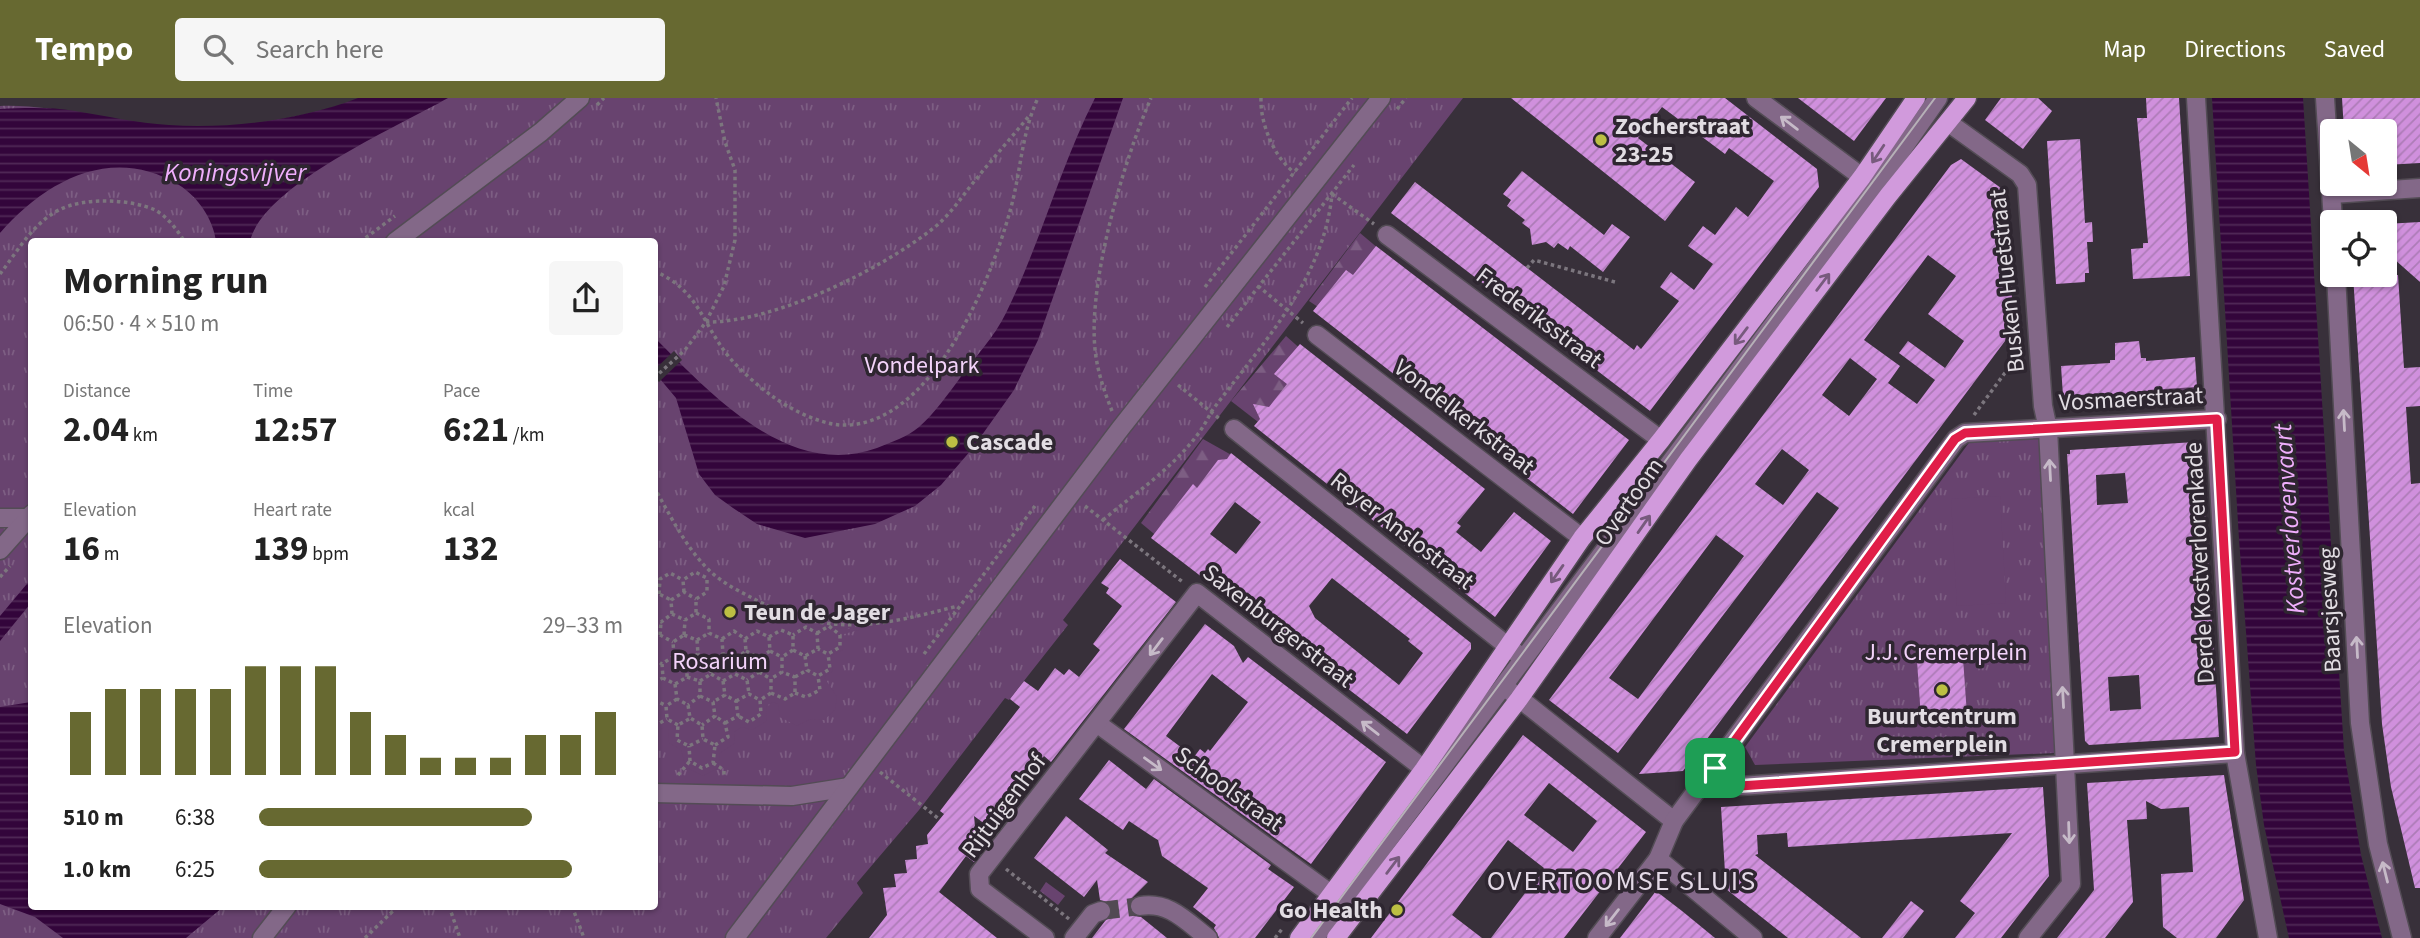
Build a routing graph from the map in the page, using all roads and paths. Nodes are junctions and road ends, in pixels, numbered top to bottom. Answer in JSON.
{"nodes":[{"id":1,"x":580,"y":98,"type":"edge"},
{"id":2,"x":716,"y":98,"type":"edge"},
{"id":3,"x":1038,"y":98,"type":"edge"},
{"id":4,"x":1151,"y":98,"type":"edge"},
{"id":5,"x":1261,"y":98,"type":"edge"},
{"id":6,"x":1352,"y":98,"type":"edge"},
{"id":7,"x":1381,"y":98,"type":"edge"},
{"id":8,"x":1406,"y":98,"type":"edge"},
{"id":9,"x":1756,"y":98,"type":"edge"},
{"id":10,"x":1916,"y":98,"type":"edge"},
{"id":11,"x":1938,"y":98,"type":"edge"},
{"id":12,"x":1967,"y":98,"type":"edge"},
{"id":13,"x":2196,"y":98,"type":"edge"},
{"id":14,"x":2325,"y":98,"type":"edge"},
{"id":15,"x":1029,"y":116,"type":"junction"},
{"id":16,"x":1390,"y":119,"type":"dead end"},
{"id":17,"x":2327,"y":119,"type":"edge"},
{"id":18,"x":1949,"y":123,"type":"junction"},
{"id":19,"x":1357,"y":162,"type":"dead end"},
{"id":20,"x":1295,"y":172,"type":"junction"},
{"id":21,"x":1862,"y":177,"type":"junction"},
{"id":22,"x":1315,"y":185,"type":"junction"},
{"id":23,"x":2420,"y":188,"type":"edge"},
{"id":24,"x":2398,"y":190,"type":"edge"},
{"id":25,"x":1332,"y":194,"type":"junction"},
{"id":26,"x":1338,"y":198,"type":"dead end"},
{"id":27,"x":1360,"y":213,"type":"dead end"},
{"id":28,"x":1387,"y":234,"type":"dead end"},
{"id":29,"x":182,"y":238,"type":"edge"},
{"id":30,"x":400,"y":238,"type":"edge"},
{"id":31,"x":1527,"y":268,"type":"dead end"},
{"id":32,"x":658,"y":273,"type":"edge"},
{"id":33,"x":0,"y":274,"type":"edge"},
{"id":34,"x":1615,"y":282,"type":"dead end"},
{"id":35,"x":2337,"y":287,"type":"edge"},
{"id":36,"x":1268,"y":293,"type":"dead end"},
{"id":37,"x":1200,"y":295,"type":"dead end"},
{"id":38,"x":1287,"y":310,"type":"junction"},
{"id":39,"x":706,"y":322,"type":"junction"},
{"id":40,"x":1302,"y":322,"type":"dead end"},
{"id":41,"x":2038,"y":329,"type":"junction"},
{"id":42,"x":1317,"y":335,"type":"dead end"},
{"id":43,"x":1219,"y":336,"type":"dead end"},
{"id":44,"x":658,"y":374,"type":"edge"},
{"id":45,"x":1187,"y":376,"type":"dead end"},
{"id":46,"x":1171,"y":396,"type":"dead end"},
{"id":47,"x":1118,"y":398,"type":"dead end"},
{"id":48,"x":1195,"y":399,"type":"dead end"},
{"id":49,"x":1111,"y":407,"type":"junction"},
{"id":50,"x":1210,"y":412,"type":"junction"},
{"id":51,"x":1102,"y":418,"type":"dead end"},
{"id":52,"x":2217,"y":419,"type":"junction"},
{"id":53,"x":1234,"y":429,"type":"dead end"},
{"id":54,"x":2048,"y":429,"type":"junction"},
{"id":55,"x":1955,"y":439,"type":"junction"},
{"id":56,"x":1661,"y":440,"type":"junction"},
{"id":57,"x":658,"y":493,"type":"edge"},
{"id":58,"x":1092,"y":495,"type":"dead end"},
{"id":59,"x":1038,"y":504,"type":"dead end"},
{"id":60,"x":1096,"y":514,"type":"dead end"},
{"id":61,"x":28,"y":516,"type":"edge"},
{"id":62,"x":1076,"y":516,"type":"dead end"},
{"id":63,"x":0,"y":518,"type":"edge"},
{"id":64,"x":28,"y":518,"type":"edge"},
{"id":65,"x":1103,"y":520,"type":"junction"},
{"id":66,"x":1582,"y":538,"type":"junction"},
{"id":67,"x":0,"y":550,"type":"edge"},
{"id":68,"x":710,"y":572,"type":"junction"},
{"id":69,"x":707,"y":578,"type":"junction"},
{"id":70,"x":660,"y":579,"type":"joint"},
{"id":71,"x":683,"y":580,"type":"junction"},
{"id":72,"x":658,"y":590,"type":"edge"},
{"id":73,"x":684,"y":592,"type":"junction"},
{"id":74,"x":1197,"y":593,"type":"junction"},
{"id":75,"x":658,"y":595,"type":"edge"},
{"id":76,"x":695,"y":599,"type":"junction"},
{"id":77,"x":671,"y":600,"type":"junction"},
{"id":78,"x":696,"y":613,"type":"junction"},
{"id":79,"x":672,"y":614,"type":"junction"},
{"id":80,"x":685,"y":620,"type":"junction"},
{"id":81,"x":658,"y":621,"type":"edge"},
{"id":82,"x":661,"y":622,"type":"junction"},
{"id":83,"x":829,"y":626,"type":"junction"},
{"id":84,"x":709,"y":633,"type":"junction"},
{"id":85,"x":817,"y":633,"type":"junction"},
{"id":86,"x":660,"y":635,"type":"joint"},
{"id":87,"x":684,"y":635,"type":"junction"},
{"id":88,"x":793,"y":635,"type":"junction"},
{"id":89,"x":769,"y":637,"type":"junction"},
{"id":90,"x":722,"y":639,"type":"junction"},
{"id":91,"x":745,"y":639,"type":"junction"},
{"id":92,"x":697,"y":640,"type":"junction"},
{"id":93,"x":673,"y":642,"type":"junction"},
{"id":94,"x":1507,"y":646,"type":"junction"},
{"id":95,"x":818,"y":649,"type":"junction"},
{"id":96,"x":746,"y":650,"type":"junction"},
{"id":97,"x":793,"y":650,"type":"junction"},
{"id":98,"x":770,"y":651,"type":"junction"},
{"id":99,"x":698,"y":654,"type":"junction"},
{"id":100,"x":723,"y":654,"type":"junction"},
{"id":101,"x":828,"y":654,"type":"junction"},
{"id":102,"x":674,"y":656,"type":"junction"},
{"id":103,"x":805,"y":656,"type":"junction"},
{"id":104,"x":782,"y":657,"type":"junction"},
{"id":105,"x":759,"y":658,"type":"junction"},
{"id":106,"x":735,"y":659,"type":"junction"},
{"id":107,"x":711,"y":660,"type":"junction"},
{"id":108,"x":1524,"y":660,"type":"junction"},
{"id":109,"x":687,"y":661,"type":"junction"},
{"id":110,"x":658,"y":662,"type":"edge"},
{"id":111,"x":662,"y":664,"type":"junction"},
{"id":112,"x":807,"y":670,"type":"junction"},
{"id":113,"x":782,"y":672,"type":"junction"},
{"id":114,"x":1539,"y":672,"type":"junction"},
{"id":115,"x":759,"y":673,"type":"junction"},
{"id":116,"x":1488,"y":673,"type":"junction"},
{"id":117,"x":711,"y":674,"type":"junction"},
{"id":118,"x":735,"y":674,"type":"junction"},
{"id":119,"x":818,"y":676,"type":"junction"},
{"id":120,"x":663,"y":677,"type":"junction"},
{"id":121,"x":687,"y":677,"type":"junction"},
{"id":122,"x":795,"y":677,"type":"junction"},
{"id":123,"x":771,"y":679,"type":"junction"},
{"id":124,"x":658,"y":680,"type":"edge"},
{"id":125,"x":747,"y":680,"type":"junction"},
{"id":126,"x":700,"y":681,"type":"junction"},
{"id":127,"x":723,"y":681,"type":"junction"},
{"id":128,"x":676,"y":684,"type":"junction"},
{"id":129,"x":1504,"y":686,"type":"junction"},
{"id":130,"x":795,"y":692,"type":"junction"},
{"id":131,"x":771,"y":693,"type":"junction"},
{"id":132,"x":749,"y":694,"type":"junction"},
{"id":133,"x":725,"y":695,"type":"junction"},
{"id":134,"x":700,"y":696,"type":"junction"},
{"id":135,"x":677,"y":699,"type":"junction"},
{"id":136,"x":1519,"y":699,"type":"junction"},
{"id":137,"x":760,"y":700,"type":"junction"},
{"id":138,"x":736,"y":701,"type":"junction"},
{"id":139,"x":658,"y":702,"type":"edge"},
{"id":140,"x":713,"y":702,"type":"junction"},
{"id":141,"x":688,"y":705,"type":"junction"},
{"id":142,"x":666,"y":706,"type":"junction"},
{"id":143,"x":715,"y":716,"type":"junction"},
{"id":144,"x":738,"y":716,"type":"junction"},
{"id":145,"x":690,"y":718,"type":"junction"},
{"id":146,"x":667,"y":719,"type":"junction"},
{"id":147,"x":725,"y":723,"type":"junction"},
{"id":148,"x":658,"y":724,"type":"edge"},
{"id":149,"x":1098,"y":724,"type":"junction"},
{"id":150,"x":678,"y":725,"type":"junction"},
{"id":151,"x":702,"y":725,"type":"junction"},
{"id":152,"x":703,"y":738,"type":"junction"},
{"id":153,"x":715,"y":745,"type":"junction"},
{"id":154,"x":689,"y":746,"type":"junction"},
{"id":155,"x":2235,"y":752,"type":"junction"},
{"id":156,"x":690,"y":761,"type":"junction"},
{"id":157,"x":868,"y":762,"type":"junction"},
{"id":158,"x":713,"y":763,"type":"junction"},
{"id":159,"x":891,"y":764,"type":"dead end"},
{"id":160,"x":2067,"y":765,"type":"junction"},
{"id":161,"x":1715,"y":768,"type":"junction"},
{"id":162,"x":1424,"y":769,"type":"junction"},
{"id":163,"x":883,"y":774,"type":"junction"},
{"id":164,"x":678,"y":782,"type":"dead end"},
{"id":165,"x":724,"y":784,"type":"dead end"},
{"id":166,"x":875,"y":785,"type":"dead end"},
{"id":167,"x":849,"y":787,"type":"junction"},
{"id":168,"x":658,"y":793,"type":"edge"},
{"id":169,"x":939,"y":819,"type":"dead end"},
{"id":170,"x":1674,"y":821,"type":"junction"},
{"id":171,"x":991,"y":858,"type":"junction"},
{"id":172,"x":1658,"y":859,"type":"junction"},
{"id":173,"x":1331,"y":894,"type":"junction"},
{"id":174,"x":1140,"y":906,"type":"tunnel mouth"},
{"id":175,"x":284,"y":910,"type":"edge"},
{"id":176,"x":394,"y":910,"type":"edge"},
{"id":177,"x":450,"y":910,"type":"edge"},
{"id":178,"x":574,"y":910,"type":"edge"},
{"id":179,"x":1101,"y":911,"type":"tunnel mouth"},
{"id":180,"x":1077,"y":933,"type":"edge"},
{"id":181,"x":2262,"y":936,"type":"edge"},
{"id":182,"x":262,"y":938,"type":"edge"},
{"id":183,"x":365,"y":938,"type":"edge"},
{"id":184,"x":460,"y":938,"type":"edge"},
{"id":185,"x":584,"y":938,"type":"edge"},
{"id":186,"x":734,"y":938,"type":"edge"},
{"id":187,"x":1045,"y":938,"type":"edge"},
{"id":188,"x":1208,"y":938,"type":"edge"},
{"id":189,"x":1299,"y":938,"type":"edge"},
{"id":190,"x":1315,"y":938,"type":"edge"},
{"id":191,"x":1336,"y":938,"type":"edge"},
{"id":192,"x":1597,"y":938,"type":"edge"},
{"id":193,"x":1753,"y":938,"type":"edge"},
{"id":194,"x":2028,"y":938,"type":"edge"},
{"id":195,"x":2402,"y":938,"type":"edge"}],
"edges":[{"from":1,"to":30,"type":"street"},
{"from":2,"to":39,"type":"path"},
{"from":3,"to":15,"type":"path"},
{"from":4,"to":49,"type":"path"},
{"from":5,"to":20,"type":"path"},
{"from":6,"to":20,"type":"path"},
{"from":7,"to":22,"type":"street"},
{"from":8,"to":16,"type":"path"},
{"from":21,"to":9,"type":"street","one_way":true},
{"from":10,"to":21,"type":"main road","name":"Overtoom","one_way":true},
{"from":11,"to":108,"type":"street","name":"Overtoom"},
{"from":12,"to":18,"type":"main road","name":"Overtoom"},
{"from":13,"to":52,"type":"street","name":"Derde Kostverlorenkade"},
{"from":14,"to":17,"type":"street"},
{"from":15,"to":39,"type":"path"},
{"from":15,"to":39,"type":"path"},
{"from":18,"to":41,"type":"street","name":"Busken Huetstraat"},
{"from":114,"to":18,"type":"main road","name":"Overtoom","one_way":true},
{"from":19,"to":25,"type":"path"},
{"from":20,"to":22,"type":"path"},
{"from":20,"to":37,"type":"path"},
{"from":21,"to":56,"type":"main road","name":"Overtoom","one_way":true},
{"from":22,"to":157,"type":"street"},
{"from":23,"to":24,"type":"street"},
{"from":25,"to":38,"type":"path"},
{"from":25,"to":43,"type":"path"},
{"from":26,"to":27,"type":"path"},
{"from":28,"to":56,"type":"street","name":"Frederiksstraat"},
{"from":29,"to":33,"type":"path"},
{"from":31,"to":34,"type":"path","name":"Frederiksstraat"},
{"from":32,"to":39,"type":"path"},
{"from":195,"to":35,"type":"street","name":"Baarsjesweg","one_way":true},
{"from":36,"to":38,"type":"path"},
{"from":38,"to":40,"type":"path"},
{"from":38,"to":50,"type":"path"},
{"from":39,"to":44,"type":"path"},
{"from":41,"to":54,"type":"street","name":"Busken Huetstraat"},
{"from":41,"to":55,"type":"path"},
{"from":42,"to":66,"type":"street","name":"Vondelkerkstraat"},
{"from":45,"to":46,"type":"path"},
{"from":47,"to":49,"type":"path"},
{"from":48,"to":50,"type":"path"},
{"from":49,"to":51,"type":"path"},
{"from":50,"to":65,"type":"path"},
{"from":52,"to":54,"type":"street","name":"Vosmaerstraat"},
{"from":52,"to":155,"type":"street","name":"Derde Kostverlorenkade"},
{"from":53,"to":94,"type":"street","name":"Reyer Anslostraat"},
{"from":54,"to":55,"type":"street"},
{"from":160,"to":54,"type":"street","one_way":true},
{"from":55,"to":161,"type":"street"},
{"from":56,"to":66,"type":"main road","name":"Overtoom"},
{"from":57,"to":68,"type":"path"},
{"from":58,"to":62,"type":"path"},
{"from":59,"to":83,"type":"path"},
{"from":60,"to":65,"type":"path","name":"Saxenburgerstraat"},
{"from":61,"to":63,"type":"street"},
{"from":64,"to":67,"type":"street"},
{"from":65,"to":74,"type":"path","name":"Saxenburgerstraat"},
{"from":66,"to":94,"type":"main road","name":"Overtoom","one_way":true},
{"from":68,"to":69,"type":"path"},
{"from":68,"to":83,"type":"path"},
{"from":69,"to":71,"type":"path"},
{"from":69,"to":76,"type":"path"},
{"from":70,"to":71,"type":"path"},
{"from":70,"to":72,"type":"path"},
{"from":71,"to":73,"type":"path"},
{"from":73,"to":76,"type":"path"},
{"from":73,"to":77,"type":"path"},
{"from":74,"to":149,"type":"street","name":"Rijtuigenhof","one_way":true},
{"from":162,"to":74,"type":"street","name":"Saxenburgerstraat","one_way":true},
{"from":75,"to":77,"type":"path"},
{"from":76,"to":78,"type":"path"},
{"from":77,"to":79,"type":"path"},
{"from":78,"to":80,"type":"path"},
{"from":78,"to":84,"type":"path"},
{"from":79,"to":80,"type":"path"},
{"from":79,"to":82,"type":"path"},
{"from":80,"to":87,"type":"path"},
{"from":81,"to":82,"type":"path"},
{"from":82,"to":86,"type":"path"},
{"from":83,"to":85,"type":"path"},
{"from":83,"to":101,"type":"path"},
{"from":84,"to":90,"type":"path"},
{"from":84,"to":92,"type":"path"},
{"from":85,"to":88,"type":"path"},
{"from":85,"to":95,"type":"path"},
{"from":86,"to":93,"type":"path"},
{"from":87,"to":92,"type":"path"},
{"from":87,"to":93,"type":"path"},
{"from":88,"to":89,"type":"path"},
{"from":88,"to":97,"type":"path"},
{"from":89,"to":91,"type":"path"},
{"from":89,"to":98,"type":"path"},
{"from":90,"to":91,"type":"path"},
{"from":90,"to":100,"type":"path"},
{"from":91,"to":96,"type":"path"},
{"from":92,"to":99,"type":"path"},
{"from":93,"to":102,"type":"path"},
{"from":94,"to":108,"type":"street","name":"Reyer Anslostraat"},
{"from":94,"to":116,"type":"main road","name":"Overtoom"},
{"from":95,"to":101,"type":"path"},
{"from":95,"to":103,"type":"path"},
{"from":96,"to":105,"type":"path"},
{"from":96,"to":106,"type":"path"},
{"from":97,"to":103,"type":"path"},
{"from":97,"to":104,"type":"path"},
{"from":98,"to":104,"type":"path"},
{"from":98,"to":105,"type":"path"},
{"from":99,"to":107,"type":"path"},
{"from":99,"to":109,"type":"path"},
{"from":100,"to":106,"type":"path"},
{"from":100,"to":107,"type":"path"},
{"from":101,"to":119,"type":"path"},
{"from":102,"to":109,"type":"path"},
{"from":102,"to":111,"type":"path"},
{"from":103,"to":112,"type":"path"},
{"from":104,"to":113,"type":"path"},
{"from":105,"to":115,"type":"path"},
{"from":106,"to":118,"type":"path"},
{"from":107,"to":117,"type":"path"},
{"from":108,"to":114,"type":"street","name":"Reyer Anslostraat"},
{"from":108,"to":129,"type":"street","name":"Overtoom"},
{"from":109,"to":121,"type":"path"},
{"from":110,"to":111,"type":"path"},
{"from":111,"to":120,"type":"path"},
{"from":112,"to":119,"type":"path"},
{"from":112,"to":122,"type":"path"},
{"from":113,"to":122,"type":"path"},
{"from":113,"to":123,"type":"path"},
{"from":114,"to":136,"type":"main road","name":"Overtoom"},
{"from":115,"to":123,"type":"path"},
{"from":115,"to":125,"type":"path"},
{"from":116,"to":129,"type":"street"},
{"from":116,"to":162,"type":"main road","name":"Overtoom"},
{"from":117,"to":126,"type":"path"},
{"from":117,"to":127,"type":"path"},
{"from":118,"to":125,"type":"path"},
{"from":118,"to":127,"type":"path"},
{"from":119,"to":130,"type":"path"},
{"from":120,"to":124,"type":"path"},
{"from":120,"to":128,"type":"path"},
{"from":121,"to":126,"type":"path"},
{"from":121,"to":128,"type":"path"},
{"from":122,"to":130,"type":"path"},
{"from":123,"to":131,"type":"path"},
{"from":125,"to":132,"type":"path"},
{"from":126,"to":134,"type":"path"},
{"from":127,"to":133,"type":"path"},
{"from":128,"to":135,"type":"path"},
{"from":129,"to":136,"type":"street"},
{"from":129,"to":190,"type":"street","name":"Overtoom"},
{"from":130,"to":131,"type":"path"},
{"from":131,"to":137,"type":"path"},
{"from":132,"to":137,"type":"path"},
{"from":132,"to":138,"type":"path"},
{"from":133,"to":138,"type":"path"},
{"from":133,"to":140,"type":"path"},
{"from":134,"to":140,"type":"path"},
{"from":134,"to":141,"type":"path"},
{"from":135,"to":141,"type":"path"},
{"from":135,"to":142,"type":"path"},
{"from":136,"to":170,"type":"street"},
{"from":191,"to":136,"type":"main road","name":"Overtoom","one_way":true},
{"from":137,"to":144,"type":"path"},
{"from":138,"to":144,"type":"path"},
{"from":139,"to":142,"type":"path"},
{"from":140,"to":143,"type":"path"},
{"from":141,"to":145,"type":"path"},
{"from":142,"to":146,"type":"path"},
{"from":143,"to":147,"type":"path"},
{"from":143,"to":151,"type":"path"},
{"from":144,"to":147,"type":"path"},
{"from":145,"to":150,"type":"path"},
{"from":145,"to":151,"type":"path"},
{"from":146,"to":148,"type":"path"},
{"from":146,"to":150,"type":"path"},
{"from":147,"to":153,"type":"path"},
{"from":149,"to":171,"type":"street","name":"Rijtuigenhof"},
{"from":149,"to":173,"type":"street","name":"Schoolstraat","one_way":true},
{"from":150,"to":154,"type":"path"},
{"from":151,"to":152,"type":"path"},
{"from":152,"to":153,"type":"path"},
{"from":152,"to":154,"type":"path"},
{"from":153,"to":158,"type":"path"},
{"from":154,"to":156,"type":"path"},
{"from":155,"to":160,"type":"street"},
{"from":155,"to":181,"type":"street","name":"Derde Kostverlorenkade"},
{"from":156,"to":158,"type":"path"},
{"from":156,"to":164,"type":"path"},
{"from":157,"to":163,"type":"path","name":"Rijtuigenhof"},
{"from":157,"to":167,"type":"street"},
{"from":158,"to":165,"type":"path"},
{"from":159,"to":163,"type":"path"},
{"from":160,"to":161,"type":"street"},
{"from":160,"to":194,"type":"street","one_way":true},
{"from":161,"to":170,"type":"street"},
{"from":162,"to":173,"type":"main road","name":"Overtoom"},
{"from":163,"to":166,"type":"path"},
{"from":163,"to":169,"type":"path","name":"Rijtuigenhof"},
{"from":167,"to":168,"type":"street"},
{"from":167,"to":186,"type":"street"},
{"from":170,"to":172,"type":"street"},
{"from":171,"to":180,"type":"path"},
{"from":171,"to":187,"type":"street","name":"Rijtuigenhof"},
{"from":172,"to":192,"type":"street","one_way":true},
{"from":172,"to":193,"type":"street"},
{"from":173,"to":189,"type":"main road","name":"Overtoom"},
{"from":174,"to":188,"type":"street"},
{"from":175,"to":182,"type":"street"},
{"from":176,"to":183,"type":"path"},
{"from":177,"to":184,"type":"path"},
{"from":178,"to":185,"type":"path"},
{"from":179,"to":180,"type":"street"}]}
